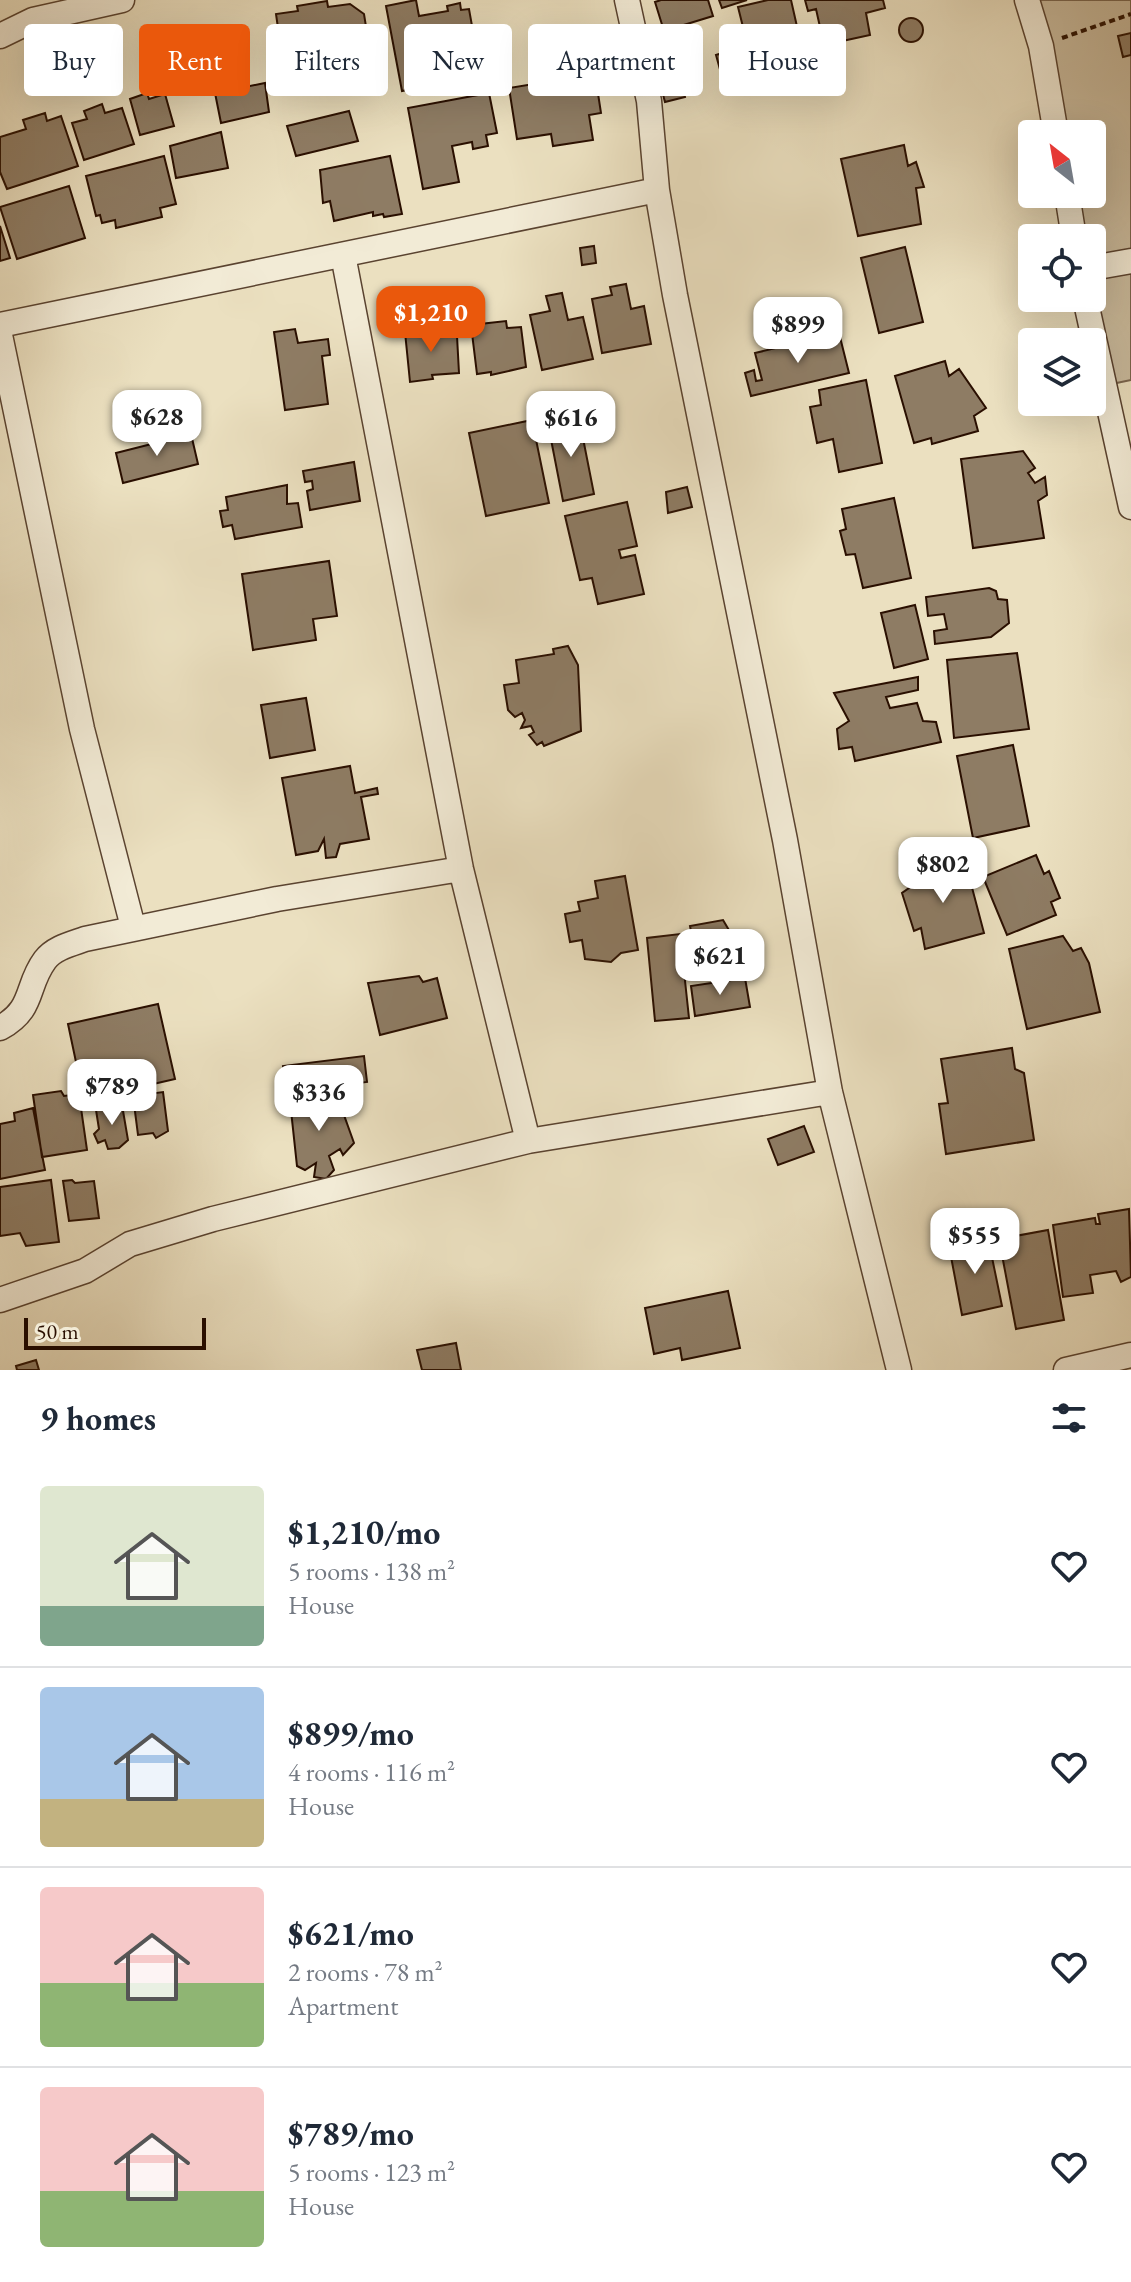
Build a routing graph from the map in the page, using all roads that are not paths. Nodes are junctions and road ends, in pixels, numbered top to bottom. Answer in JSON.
{"nodes":[{"id":1,"x":122,"y":0,"type":"edge"},
{"id":2,"x":627,"y":0,"type":"edge"},
{"id":3,"x":1027,"y":0,"type":"edge"},
{"id":4,"x":0,"y":36,"type":"edge"},
{"id":5,"x":1054,"y":120,"type":"edge"},
{"id":6,"x":657,"y":190,"type":"junction"},
{"id":7,"x":343,"y":255,"type":"junction"},
{"id":8,"x":1131,"y":261,"type":"edge"},
{"id":9,"x":1106,"y":265,"type":"edge"},
{"id":10,"x":1088,"y":312,"type":"edge"},
{"id":11,"x":0,"y":325,"type":"edge"},
{"id":12,"x":0,"y":335,"type":"edge"},
{"id":13,"x":1128,"y":479,"type":"edge"},
{"id":14,"x":1131,"y":507,"type":"edge"},
{"id":15,"x":461,"y":869,"type":"junction"},
{"id":16,"x":133,"y":927,"type":"junction"},
{"id":17,"x":0,"y":1028,"type":"edge"},
{"id":18,"x":830,"y":1092,"type":"junction"},
{"id":19,"x":528,"y":1141,"type":"junction"},
{"id":20,"x":0,"y":1300,"type":"edge"},
{"id":21,"x":1131,"y":1355,"type":"edge"},
{"id":22,"x":899,"y":1370,"type":"edge"},
{"id":23,"x":1066,"y":1370,"type":"edge"}],
"edges":[{"from":1,"to":4,"type":"street"},
{"from":2,"to":6,"type":"street"},
{"from":3,"to":5,"type":"street"},
{"from":6,"to":7,"type":"street"},
{"from":6,"to":18,"type":"street"},
{"from":7,"to":11,"type":"street"},
{"from":7,"to":15,"type":"street"},
{"from":8,"to":9,"type":"street"},
{"from":10,"to":13,"type":"street"},
{"from":12,"to":16,"type":"street"},
{"from":13,"to":14,"type":"street"},
{"from":15,"to":16,"type":"street"},
{"from":15,"to":19,"type":"street"},
{"from":16,"to":17,"type":"street"},
{"from":18,"to":19,"type":"street"},
{"from":18,"to":22,"type":"street"},
{"from":19,"to":20,"type":"street"},
{"from":21,"to":23,"type":"street"}]}
